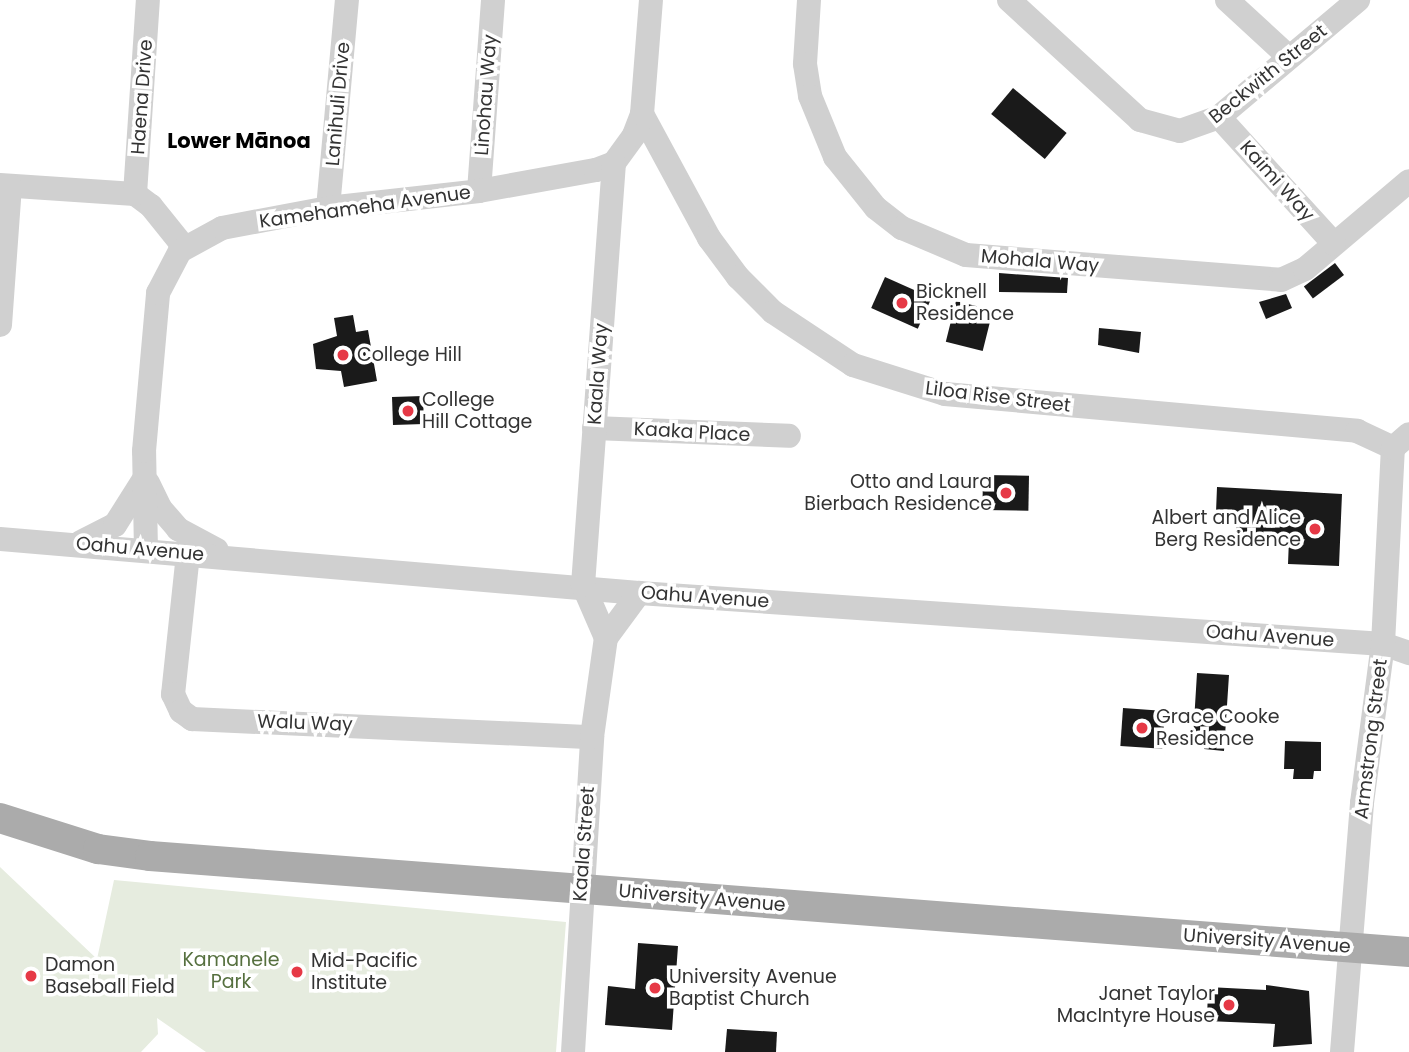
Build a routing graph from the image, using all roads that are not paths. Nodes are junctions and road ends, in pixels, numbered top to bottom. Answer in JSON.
{"nodes":[{"id":1,"x":148,"y":0,"type":"edge"},
{"id":2,"x":347,"y":0,"type":"edge"},
{"id":3,"x":494,"y":0,"type":"edge"},
{"id":4,"x":651,"y":0,"type":"edge"},
{"id":5,"x":809,"y":0,"type":"edge"},
{"id":6,"x":1009,"y":0,"type":"edge"},
{"id":7,"x":1227,"y":0,"type":"edge"},
{"id":8,"x":1358,"y":0,"type":"edge"},
{"id":9,"x":1289,"y":57,"type":"junction"},
{"id":10,"x":642,"y":114,"type":"junction"},
{"id":11,"x":1219,"y":117,"type":"junction"},
{"id":12,"x":614,"y":163,"type":"junction"},
{"id":13,"x":1409,"y":181,"type":"edge"},
{"id":14,"x":5,"y":186,"type":"edge"},
{"id":15,"x":479,"y":191,"type":"junction"},
{"id":16,"x":135,"y":194,"type":"junction"},
{"id":17,"x":328,"y":208,"type":"junction"},
{"id":18,"x":1334,"y":244,"type":"junction"},
{"id":19,"x":184,"y":247,"type":"junction"},
{"id":20,"x":0,"y":326,"type":"edge"},
{"id":21,"x":594,"y":428,"type":"junction"},
{"id":22,"x":789,"y":436,"type":"dead end"},
{"id":23,"x":1401,"y":441,"type":"edge"},
{"id":24,"x":145,"y":477,"type":"junction"},
{"id":25,"x":0,"y":539,"type":"edge"},
{"id":26,"x":77,"y":543,"type":"junction"},
{"id":27,"x":146,"y":551,"type":"junction"},
{"id":28,"x":188,"y":554,"type":"junction"},
{"id":29,"x":237,"y":557,"type":"junction"},
{"id":30,"x":583,"y":585,"type":"junction"},
{"id":31,"x":639,"y":593,"type":"junction"},
{"id":32,"x":606,"y":638,"type":"junction"},
{"id":33,"x":1383,"y":644,"type":"junction"},
{"id":34,"x":1409,"y":653,"type":"edge"},
{"id":35,"x":592,"y":737,"type":"junction"},
{"id":36,"x":0,"y":818,"type":"edge"},
{"id":37,"x":580,"y":887,"type":"junction"},
{"id":38,"x":1349,"y":947,"type":"junction"},
{"id":39,"x":1409,"y":952,"type":"edge"},
{"id":40,"x":573,"y":1052,"type":"edge"},
{"id":41,"x":1342,"y":1052,"type":"edge"}],
"edges":[{"from":1,"to":16,"type":"street","name":"Haena Drive"},
{"from":2,"to":17,"type":"street","name":"Lanihuli Drive"},
{"from":3,"to":15,"type":"street","name":"Linohau Way"},
{"from":4,"to":10,"type":"street"},
{"from":5,"to":18,"type":"street","name":"Mohala Way"},
{"from":6,"to":11,"type":"street","name":"Beckwith Street"},
{"from":7,"to":9,"type":"street"},
{"from":8,"to":9,"type":"street","name":"Beckwith Street"},
{"from":9,"to":11,"type":"street","name":"Beckwith Street"},
{"from":10,"to":12,"type":"street"},
{"from":10,"to":23,"type":"street","name":"Liloa Rise Street"},
{"from":11,"to":18,"type":"street","name":"Kaimi Way"},
{"from":12,"to":15,"type":"street","name":"Kamehameha Avenue"},
{"from":12,"to":21,"type":"street","name":"Kaala Way"},
{"from":13,"to":18,"type":"street","name":"Mohala Way"},
{"from":14,"to":16,"type":"street"},
{"from":14,"to":20,"type":"street"},
{"from":15,"to":17,"type":"street","name":"Kamehameha Avenue"},
{"from":16,"to":19,"type":"street"},
{"from":17,"to":19,"type":"street","name":"Kamehameha Avenue"},
{"from":19,"to":24,"type":"street","name":"Kamehameha Avenue"},
{"from":21,"to":22,"type":"street","name":"Kaaka Place"},
{"from":21,"to":30,"type":"street","name":"Kaala Way"},
{"from":23,"to":33,"type":"street","name":"Armstrong Street"},
{"from":24,"to":26,"type":"street","name":"Kamehameha Avenue"},
{"from":24,"to":27,"type":"street"},
{"from":24,"to":29,"type":"street"},
{"from":25,"to":26,"type":"street","name":"Oahu Avenue"},
{"from":26,"to":27,"type":"street","name":"Oahu Avenue"},
{"from":27,"to":28,"type":"street","name":"Oahu Avenue"},
{"from":28,"to":29,"type":"street","name":"Oahu Avenue"},
{"from":28,"to":35,"type":"street","name":"Walu Way"},
{"from":29,"to":30,"type":"street","name":"Oahu Avenue"},
{"from":30,"to":31,"type":"street","name":"Oahu Avenue"},
{"from":30,"to":32,"type":"street"},
{"from":31,"to":32,"type":"street","name":"Kaala Street"},
{"from":31,"to":33,"type":"street","name":"Oahu Avenue"},
{"from":32,"to":35,"type":"street","name":"Kaala Street"},
{"from":33,"to":34,"type":"street","name":"Oahu Avenue"},
{"from":33,"to":38,"type":"street","name":"Armstrong Street"},
{"from":35,"to":37,"type":"street","name":"Kaala Street"},
{"from":36,"to":37,"type":"main road","name":"University Avenue"},
{"from":37,"to":38,"type":"main road","name":"University Avenue"},
{"from":37,"to":40,"type":"street","name":"Kaala Street"},
{"from":38,"to":39,"type":"main road","name":"University Avenue"},
{"from":38,"to":41,"type":"street","name":"Armstrong Street"}]}
